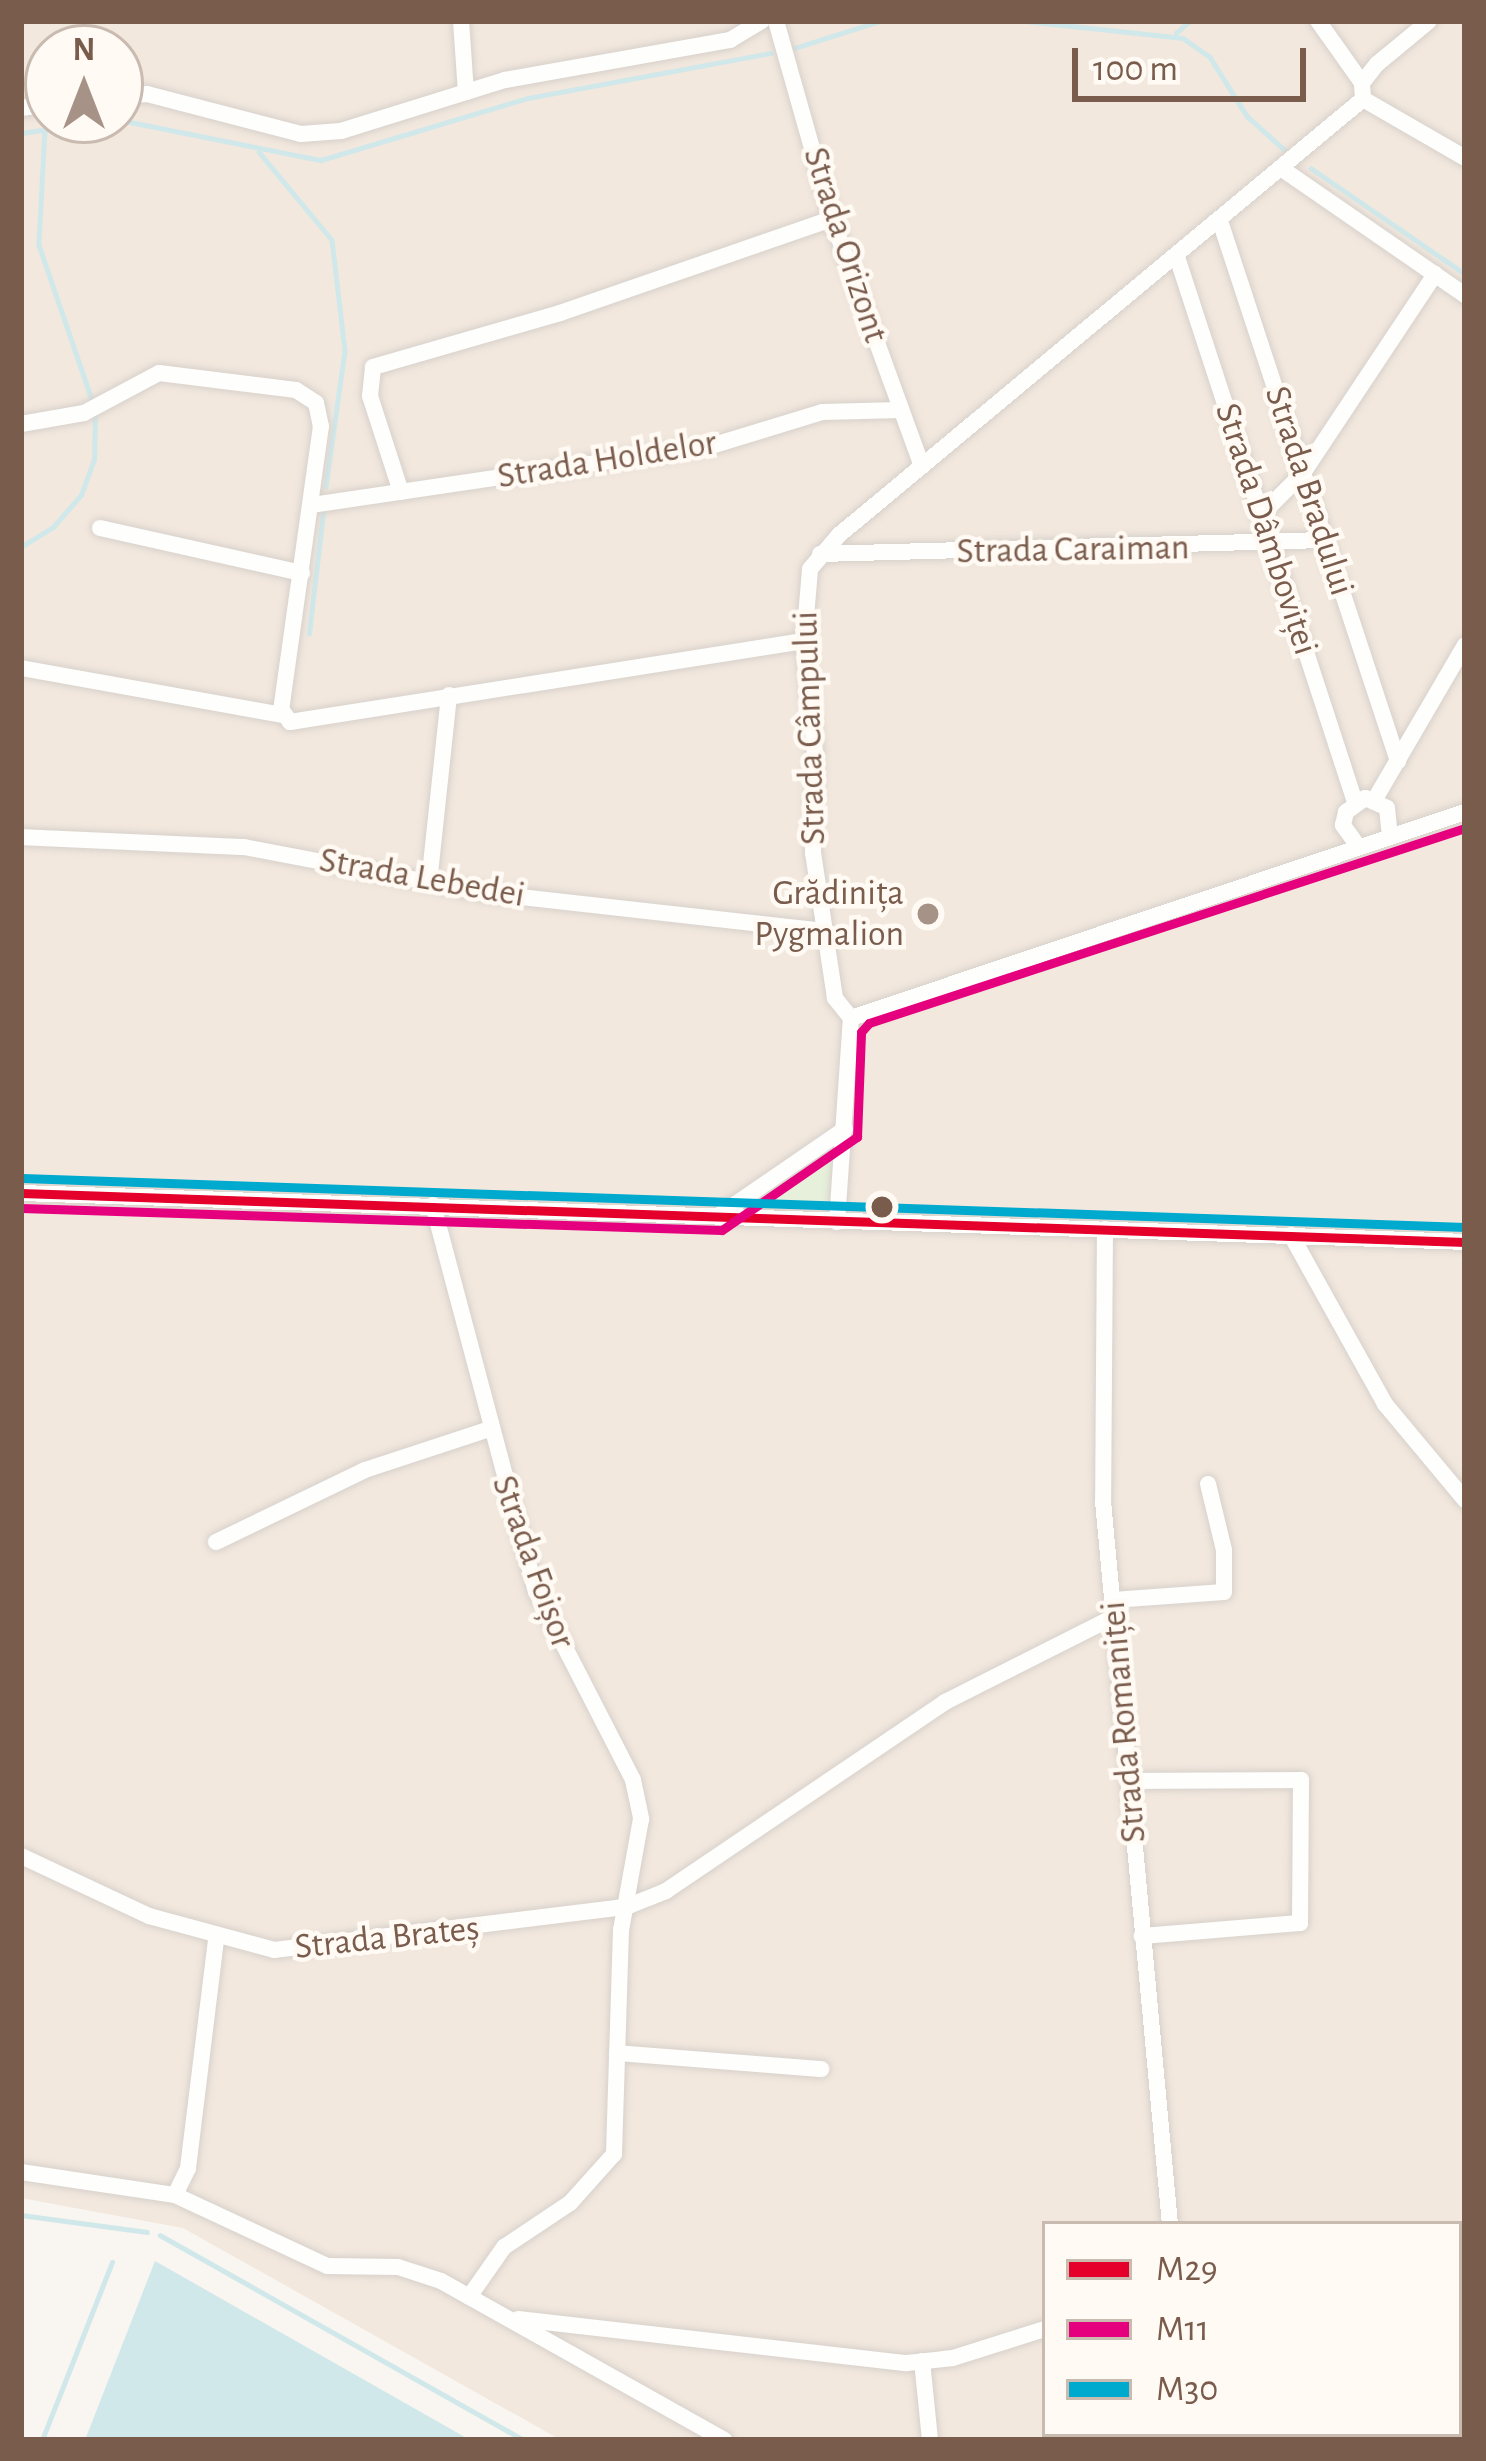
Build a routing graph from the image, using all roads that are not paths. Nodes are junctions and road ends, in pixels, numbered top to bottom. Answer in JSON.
{"nodes":[{"id":1,"x":461,"y":21,"type":"edge"},
{"id":2,"x":762,"y":21,"type":"edge"},
{"id":3,"x":776,"y":21,"type":"edge"},
{"id":4,"x":1318,"y":21,"type":"edge"},
{"id":5,"x":1429,"y":21,"type":"edge"},
{"id":6,"x":1363,"y":91,"type":"junction"},
{"id":7,"x":466,"y":92,"type":"junction"},
{"id":8,"x":144,"y":94,"type":"edge"},
{"id":9,"x":1465,"y":158,"type":"edge"},
{"id":10,"x":1285,"y":171,"type":"junction"},
{"id":11,"x":832,"y":219,"type":"junction"},
{"id":12,"x":1220,"y":221,"type":"junction"},
{"id":13,"x":1178,"y":257,"type":"junction"},
{"id":14,"x":1435,"y":274,"type":"junction"},
{"id":15,"x":1465,"y":295,"type":"edge"},
{"id":16,"x":901,"y":410,"type":"junction"},
{"id":17,"x":21,"y":424,"type":"edge"},
{"id":18,"x":922,"y":466,"type":"junction"},
{"id":19,"x":1303,"y":472,"type":"junction"},
{"id":20,"x":401,"y":492,"type":"junction"},
{"id":21,"x":312,"y":506,"type":"junction"},
{"id":22,"x":1261,"y":515,"type":"junction"},
{"id":23,"x":100,"y":528,"type":"dead end"},
{"id":24,"x":1325,"y":540,"type":"junction"},
{"id":25,"x":1271,"y":547,"type":"junction"},
{"id":26,"x":820,"y":554,"type":"junction"},
{"id":27,"x":302,"y":573,"type":"junction"},
{"id":28,"x":804,"y":641,"type":"junction"},
{"id":29,"x":1465,"y":645,"type":"edge"},
{"id":30,"x":21,"y":668,"type":"edge"},
{"id":31,"x":449,"y":695,"type":"junction"},
{"id":32,"x":282,"y":715,"type":"junction"},
{"id":33,"x":1398,"y":761,"type":"junction"},
{"id":34,"x":1375,"y":799,"type":"junction"},
{"id":35,"x":1354,"y":802,"type":"junction"},
{"id":36,"x":1465,"y":812,"type":"edge"},
{"id":37,"x":1390,"y":836,"type":"junction"},
{"id":38,"x":21,"y":837,"type":"edge"},
{"id":39,"x":1358,"y":846,"type":"junction"},
{"id":40,"x":429,"y":883,"type":"junction"},
{"id":41,"x":823,"y":931,"type":"junction"},
{"id":42,"x":850,"y":1018,"type":"junction"},
{"id":43,"x":845,"y":1129,"type":"junction"},
{"id":44,"x":21,"y":1193,"type":"edge"},
{"id":45,"x":434,"y":1205,"type":"junction"},
{"id":46,"x":718,"y":1216,"type":"junction"},
{"id":47,"x":837,"y":1222,"type":"junction"},
{"id":48,"x":1105,"y":1229,"type":"junction"},
{"id":49,"x":1291,"y":1235,"type":"junction"},
{"id":50,"x":1465,"y":1242,"type":"edge"},
{"id":51,"x":488,"y":1430,"type":"junction"},
{"id":52,"x":1208,"y":1484,"type":"dead end"},
{"id":53,"x":1465,"y":1500,"type":"edge"},
{"id":54,"x":216,"y":1542,"type":"dead end"},
{"id":55,"x":1114,"y":1608,"type":"junction"},
{"id":56,"x":1129,"y":1781,"type":"junction"},
{"id":57,"x":21,"y":1856,"type":"edge"},
{"id":58,"x":626,"y":1907,"type":"junction"},
{"id":59,"x":1142,"y":1936,"type":"junction"},
{"id":60,"x":216,"y":1939,"type":"junction"},
{"id":61,"x":617,"y":2054,"type":"junction"},
{"id":62,"x":821,"y":2069,"type":"dead end"},
{"id":63,"x":21,"y":2172,"type":"edge"},
{"id":64,"x":175,"y":2195,"type":"junction"},
{"id":65,"x":1168,"y":2219,"type":"edge"},
{"id":66,"x":469,"y":2296,"type":"junction"},
{"id":67,"x":511,"y":2318,"type":"junction"},
{"id":68,"x":1042,"y":2331,"type":"edge"},
{"id":69,"x":922,"y":2361,"type":"junction"},
{"id":70,"x":724,"y":2440,"type":"edge"},
{"id":71,"x":930,"y":2440,"type":"edge"}],
"edges":[{"from":1,"to":7,"type":"street"},
{"from":2,"to":7,"type":"street"},
{"from":3,"to":11,"type":"street","name":"Strada Orizont"},
{"from":4,"to":6,"type":"street"},
{"from":5,"to":6,"type":"street"},
{"from":6,"to":9,"type":"street"},
{"from":6,"to":10,"type":"street"},
{"from":7,"to":8,"type":"street"},
{"from":10,"to":12,"type":"street"},
{"from":10,"to":14,"type":"street"},
{"from":11,"to":16,"type":"street","name":"Strada Orizont"},
{"from":11,"to":20,"type":"street"},
{"from":12,"to":13,"type":"street"},
{"from":12,"to":19,"type":"street","name":"Strada Bradului"},
{"from":13,"to":18,"type":"street"},
{"from":13,"to":22,"type":"street","name":"Strada Dâmboviței"},
{"from":14,"to":15,"type":"street"},
{"from":14,"to":19,"type":"street"},
{"from":16,"to":18,"type":"street","name":"Strada Orizont"},
{"from":16,"to":20,"type":"street","name":"Strada Holdelor"},
{"from":17,"to":21,"type":"street"},
{"from":18,"to":26,"type":"street"},
{"from":19,"to":22,"type":"street"},
{"from":19,"to":24,"type":"street","name":"Strada Bradului"},
{"from":20,"to":21,"type":"street","name":"Strada Holdelor"},
{"from":21,"to":27,"type":"street"},
{"from":22,"to":25,"type":"street","name":"Strada Dâmboviței"},
{"from":23,"to":27,"type":"street"},
{"from":24,"to":25,"type":"street","name":"Strada Caraiman"},
{"from":24,"to":33,"type":"street","name":"Strada Bradului"},
{"from":25,"to":26,"type":"street","name":"Strada Caraiman"},
{"from":25,"to":35,"type":"street","name":"Strada Dâmboviței"},
{"from":26,"to":28,"type":"street","name":"Strada Câmpului"},
{"from":27,"to":32,"type":"street"},
{"from":28,"to":31,"type":"street"},
{"from":28,"to":41,"type":"street","name":"Strada Câmpului"},
{"from":29,"to":33,"type":"street"},
{"from":30,"to":32,"type":"street"},
{"from":31,"to":32,"type":"street"},
{"from":31,"to":40,"type":"street"},
{"from":33,"to":34,"type":"street"},
{"from":34,"to":35,"type":"street"},
{"from":34,"to":37,"type":"street"},
{"from":35,"to":39,"type":"street"},
{"from":36,"to":37,"type":"street"},
{"from":37,"to":39,"type":"street"},
{"from":38,"to":40,"type":"street","name":"Strada Lebedei"},
{"from":39,"to":42,"type":"street"},
{"from":40,"to":41,"type":"street","name":"Strada Lebedei"},
{"from":41,"to":42,"type":"street","name":"Strada Câmpului"},
{"from":42,"to":43,"type":"street","name":"Strada Câmpului"},
{"from":43,"to":46,"type":"street"},
{"from":43,"to":47,"type":"street","name":"Strada Câmpului"},
{"from":44,"to":45,"type":"street"},
{"from":45,"to":46,"type":"street"},
{"from":45,"to":51,"type":"street","name":"Strada Foișor"},
{"from":46,"to":47,"type":"street"},
{"from":47,"to":48,"type":"street"},
{"from":48,"to":49,"type":"street"},
{"from":48,"to":55,"type":"street","name":"Strada Romaniței"},
{"from":49,"to":50,"type":"street"},
{"from":49,"to":53,"type":"street"},
{"from":51,"to":54,"type":"street"},
{"from":51,"to":58,"type":"street","name":"Strada Foișor"},
{"from":52,"to":55,"type":"street"},
{"from":55,"to":56,"type":"street","name":"Strada Romaniței"},
{"from":55,"to":58,"type":"street","name":"Strada Brateș"},
{"from":56,"to":59,"type":"street","name":"Strada Romaniței"},
{"from":56,"to":59,"type":"street"},
{"from":57,"to":60,"type":"street","name":"Strada Brateș"},
{"from":58,"to":60,"type":"street","name":"Strada Brateș"},
{"from":58,"to":61,"type":"street","name":"Strada Foișor"},
{"from":59,"to":65,"type":"street","name":"Strada Romaniței"},
{"from":60,"to":64,"type":"street"},
{"from":61,"to":62,"type":"street"},
{"from":61,"to":66,"type":"street","name":"Strada Foișor"},
{"from":63,"to":64,"type":"street"},
{"from":64,"to":66,"type":"street"},
{"from":66,"to":67,"type":"street"},
{"from":67,"to":69,"type":"street"},
{"from":67,"to":70,"type":"street"},
{"from":68,"to":69,"type":"street"},
{"from":69,"to":71,"type":"street"}]}
